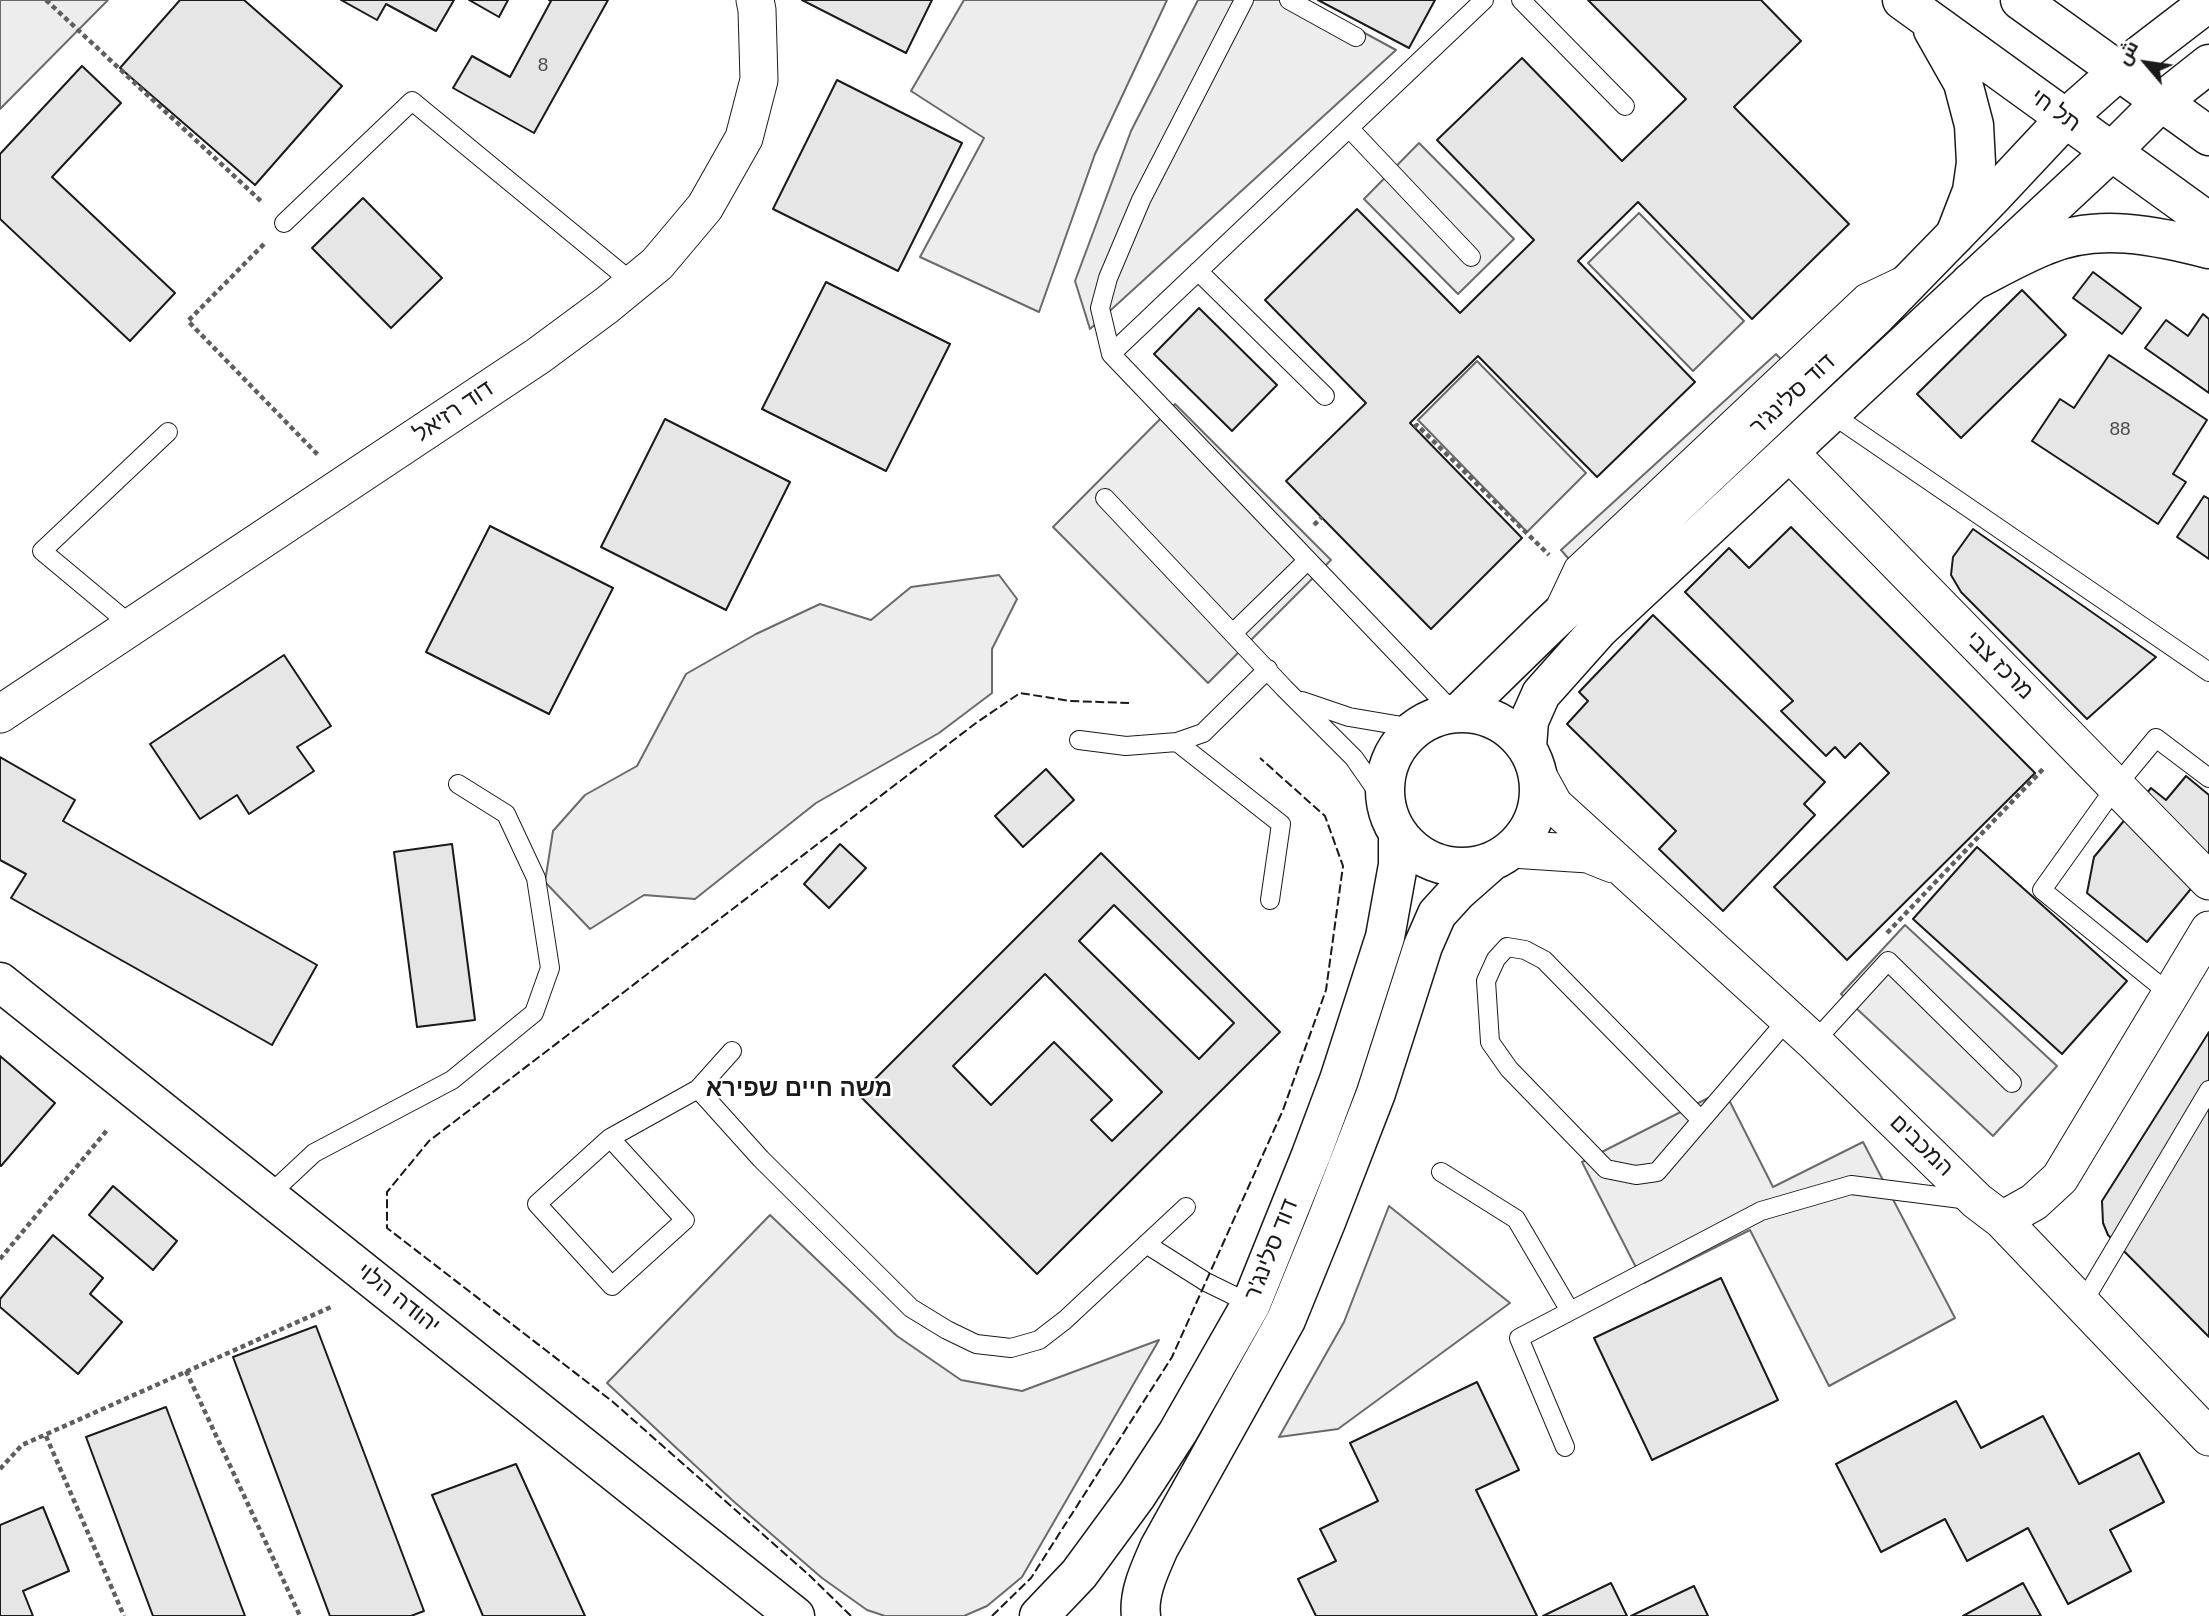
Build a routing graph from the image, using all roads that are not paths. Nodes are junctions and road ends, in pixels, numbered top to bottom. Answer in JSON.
{"nodes":[{"id":1,"x":755,"y":0,"type":"edge"},
{"id":2,"x":1244,"y":0,"type":"edge"},
{"id":3,"x":1289,"y":0,"type":"edge"},
{"id":4,"x":1484,"y":0,"type":"edge"},
{"id":5,"x":1521,"y":0,"type":"edge"},
{"id":6,"x":2020,"y":0,"type":"edge"},
{"id":7,"x":2209,"y":2,"type":"edge"},
{"id":8,"x":1913,"y":8,"type":"edge"},
{"id":9,"x":1356,"y":37,"type":"dead end"},
{"id":10,"x":2209,"y":64,"type":"edge"},
{"id":11,"x":2119,"y":71,"type":"junction"},
{"id":12,"x":2161,"y":102,"type":"junction"},
{"id":13,"x":1625,"y":106,"type":"dead end"},
{"id":14,"x":2066,"y":118,"type":"junction"},
{"id":15,"x":1349,"y":128,"type":"junction"},
{"id":16,"x":2209,"y":136,"type":"edge"},
{"id":17,"x":2111,"y":152,"type":"junction"},
{"id":18,"x":2209,"y":222,"type":"edge"},
{"id":19,"x":284,"y":223,"type":"road end"},
{"id":20,"x":1955,"y":236,"type":"junction"},
{"id":21,"x":2209,"y":249,"type":"edge"},
{"id":22,"x":1471,"y":257,"type":"dead end"},
{"id":23,"x":1927,"y":264,"type":"junction"},
{"id":24,"x":1198,"y":271,"type":"junction"},
{"id":25,"x":1971,"y":282,"type":"junction"},
{"id":26,"x":633,"y":283,"type":"junction"},
{"id":27,"x":1111,"y":354,"type":"junction"},
{"id":28,"x":1325,"y":396,"type":"dead end"},
{"id":29,"x":1830,"y":414,"type":"junction"},
{"id":30,"x":169,"y":432,"type":"dead end"},
{"id":31,"x":1789,"y":452,"type":"junction"},
{"id":32,"x":1105,"y":498,"type":"dead end"},
{"id":33,"x":1308,"y":561,"type":"junction"},
{"id":34,"x":132,"y":626,"type":"junction"},
{"id":35,"x":1544,"y":630,"type":"junction"},
{"id":36,"x":1233,"y":633,"type":"junction"},
{"id":37,"x":1268,"y":670,"type":"junction"},
{"id":38,"x":2209,"y":673,"type":"edge"},
{"id":39,"x":1297,"y":699,"type":"junction"},
{"id":40,"x":1457,"y":712,"type":"junction"},
{"id":41,"x":0,"y":715,"type":"edge"},
{"id":42,"x":1414,"y":727,"type":"junction"},
{"id":43,"x":1079,"y":740,"type":"dead end"},
{"id":44,"x":1177,"y":741,"type":"junction"},
{"id":45,"x":1533,"y":762,"type":"junction"},
{"id":46,"x":2209,"y":778,"type":"edge"},
{"id":47,"x":458,"y":784,"type":"dead end"},
{"id":48,"x":2117,"y":785,"type":"junction"},
{"id":49,"x":1392,"y":819,"type":"junction"},
{"id":50,"x":1501,"y":856,"type":"junction"},
{"id":51,"x":1621,"y":867,"type":"junction"},
{"id":52,"x":2209,"y":881,"type":"edge"},
{"id":53,"x":1270,"y":900,"type":"dead end"},
{"id":54,"x":2209,"y":930,"type":"edge"},
{"id":55,"x":0,"y":982,"type":"edge"},
{"id":56,"x":2170,"y":994,"type":"junction"},
{"id":57,"x":1801,"y":1030,"type":"junction"},
{"id":58,"x":732,"y":1051,"type":"dead end"},
{"id":59,"x":2012,"y":1083,"type":"dead end"},
{"id":60,"x":698,"y":1089,"type":"junction"},
{"id":61,"x":2209,"y":1090,"type":"edge"},
{"id":62,"x":1701,"y":1120,"type":"junction"},
{"id":63,"x":610,"y":1138,"type":"junction"},
{"id":64,"x":1441,"y":1172,"type":"dead end"},
{"id":65,"x":268,"y":1196,"type":"junction"},
{"id":66,"x":1186,"y":1207,"type":"dead end"},
{"id":67,"x":1989,"y":1211,"type":"junction"},
{"id":68,"x":1146,"y":1244,"type":"junction"},
{"id":69,"x":1251,"y":1304,"type":"junction"},
{"id":70,"x":2082,"y":1304,"type":"junction"},
{"id":71,"x":1570,"y":1311,"type":"junction"},
{"id":72,"x":2209,"y":1437,"type":"edge"},
{"id":73,"x":1565,"y":1447,"type":"dead end"},
{"id":74,"x":795,"y":1616,"type":"edge"},
{"id":75,"x":1039,"y":1616,"type":"edge"},
{"id":76,"x":1141,"y":1616,"type":"edge"}],
"edges":[{"from":1,"to":26,"type":"street","name":"דוד רזיאל"},
{"from":2,"to":27,"type":"lane"},
{"from":3,"to":9,"type":"lane"},
{"from":4,"to":15,"type":"lane"},
{"from":5,"to":13,"type":"lane"},
{"from":6,"to":11,"type":"main road"},
{"from":7,"to":11,"type":"main road","name":"דוד סלינג'ר"},
{"from":8,"to":14,"type":"main road","name":"תל חי"},
{"from":8,"to":20,"type":"main road"},
{"from":10,"to":12,"type":"main road","name":"דוד סלינג'ר"},
{"from":11,"to":12,"type":"main road"},
{"from":11,"to":14,"type":"main road","name":"דוד סלינג'ר"},
{"from":12,"to":16,"type":"main road"},
{"from":12,"to":17,"type":"main road","name":"דוד סלינג'ר"},
{"from":14,"to":17,"type":"main road","name":"תל חי"},
{"from":14,"to":20,"type":"main road","name":"דוד סלינג'ר"},
{"from":15,"to":22,"type":"lane"},
{"from":15,"to":24,"type":"lane"},
{"from":17,"to":18,"type":"main road","name":"תל חי"},
{"from":17,"to":25,"type":"main road","name":"דוד סלינג'ר"},
{"from":19,"to":26,"type":"lane"},
{"from":20,"to":23,"type":"main road","name":"דוד סלינג'ר"},
{"from":21,"to":25,"type":"main road"},
{"from":23,"to":35,"type":"main road","name":"דוד סלינג'ר"},
{"from":23,"to":35,"type":"lane"},
{"from":24,"to":27,"type":"lane"},
{"from":24,"to":28,"type":"lane"},
{"from":25,"to":29,"type":"main road","name":"דוד סלינג'ר"},
{"from":26,"to":34,"type":"street","name":"דוד רזיאל"},
{"from":27,"to":33,"type":"lane"},
{"from":29,"to":31,"type":"main road","name":"דוד סלינג'ר"},
{"from":29,"to":38,"type":"lane"},
{"from":30,"to":34,"type":"lane"},
{"from":31,"to":45,"type":"main road","name":"דוד סלינג'ר"},
{"from":31,"to":48,"type":"street","name":"מרכז צבי"},
{"from":32,"to":36,"type":"lane"},
{"from":33,"to":36,"type":"lane"},
{"from":33,"to":40,"type":"lane"},
{"from":34,"to":41,"type":"street","name":"דוד רזיאל"},
{"from":35,"to":40,"type":"main road","name":"דוד סלינג'ר"},
{"from":36,"to":37,"type":"lane"},
{"from":37,"to":39,"type":"lane"},
{"from":37,"to":44,"type":"lane"},
{"from":39,"to":42,"type":"lane"},
{"from":39,"to":49,"type":"lane"},
{"from":40,"to":42,"type":"main road"},
{"from":40,"to":45,"type":"main road"},
{"from":42,"to":49,"type":"main road"},
{"from":43,"to":44,"type":"lane"},
{"from":44,"to":53,"type":"lane"},
{"from":45,"to":50,"type":"main road"},
{"from":45,"to":51,"type":"street","name":"המכבים"},
{"from":46,"to":48,"type":"lane"},
{"from":47,"to":65,"type":"lane"},
{"from":48,"to":52,"type":"street","name":"מרכז צבי"},
{"from":48,"to":56,"type":"lane"},
{"from":49,"to":50,"type":"main road"},
{"from":49,"to":69,"type":"main road","name":"דוד סלינג'ר"},
{"from":50,"to":51,"type":"street","name":"המכבים"},
{"from":50,"to":76,"type":"main road","name":"דוד סלינג'ר"},
{"from":51,"to":57,"type":"street","name":"המכבים"},
{"from":54,"to":56,"type":"street"},
{"from":55,"to":65,"type":"main road","name":"יהודה הלוי"},
{"from":56,"to":67,"type":"street"},
{"from":57,"to":59,"type":"lane"},
{"from":57,"to":62,"type":"lane"},
{"from":57,"to":67,"type":"street","name":"המכבים"},
{"from":58,"to":60,"type":"lane"},
{"from":60,"to":63,"type":"lane"},
{"from":60,"to":68,"type":"lane"},
{"from":61,"to":70,"type":"lane"},
{"from":62,"to":62,"type":"lane"},
{"from":63,"to":63,"type":"lane"},
{"from":64,"to":71,"type":"lane"},
{"from":65,"to":74,"type":"main road","name":"יהודה הלוי"},
{"from":66,"to":68,"type":"lane"},
{"from":67,"to":70,"type":"street","name":"המכבים"},
{"from":67,"to":71,"type":"lane"},
{"from":68,"to":69,"type":"lane"},
{"from":69,"to":75,"type":"main road","name":"דוד סלינג'ר"},
{"from":70,"to":72,"type":"street","name":"המכבים"},
{"from":71,"to":73,"type":"lane"}]}
